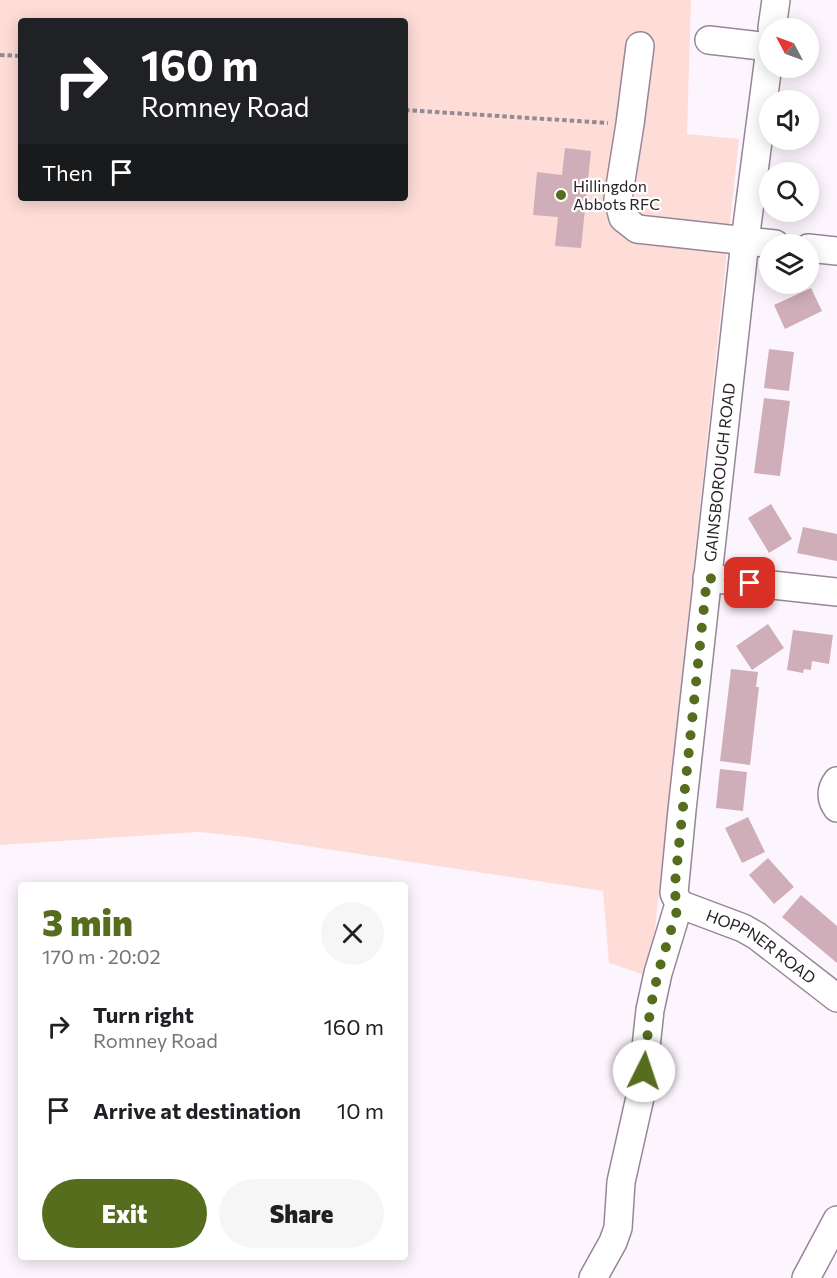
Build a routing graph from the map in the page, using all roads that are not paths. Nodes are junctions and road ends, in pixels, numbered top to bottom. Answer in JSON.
{"nodes":[{"id":1,"x":776,"y":0,"type":"edge"},
{"id":2,"x":773,"y":18,"type":"edge"},
{"id":3,"x":709,"y":40,"type":"dead end"},
{"id":4,"x":640,"y":46,"type":"dead end"},
{"id":5,"x":759,"y":47,"type":"edge"},
{"id":6,"x":766,"y":78,"type":"edge"},
{"id":7,"x":745,"y":242,"type":"junction"},
{"id":8,"x":759,"y":243,"type":"edge"},
{"id":9,"x":819,"y":249,"type":"edge"},
{"id":10,"x":837,"y":251,"type":"edge"},
{"id":11,"x":707,"y":578,"type":"junction"},
{"id":12,"x":837,"y":592,"type":"edge"},
{"id":13,"x":837,"y":781,"type":"edge"},
{"id":14,"x":837,"y":808,"type":"edge"},
{"id":15,"x":679,"y":904,"type":"junction"},
{"id":16,"x":837,"y":998,"type":"edge"},
{"id":17,"x":837,"y":1220,"type":"edge"},
{"id":18,"x":593,"y":1278,"type":"edge"},
{"id":19,"x":806,"y":1278,"type":"edge"}],
"edges":[{"from":1,"to":2,"type":"street"},
{"from":3,"to":5,"type":"street"},
{"from":4,"to":7,"type":"street"},
{"from":6,"to":7,"type":"street","name":"GAINSBOROUGH ROAD"},
{"from":7,"to":8,"type":"street"},
{"from":7,"to":11,"type":"street","name":"GAINSBOROUGH ROAD"},
{"from":9,"to":10,"type":"street"},
{"from":11,"to":12,"type":"street"},
{"from":11,"to":15,"type":"street","name":"GAINSBOROUGH ROAD"},
{"from":13,"to":14,"type":"street"},
{"from":15,"to":16,"type":"street","name":"HOPPNER ROAD"},
{"from":15,"to":18,"type":"street","name":"GAINSBOROUGH ROAD"},
{"from":17,"to":19,"type":"street"}]}
